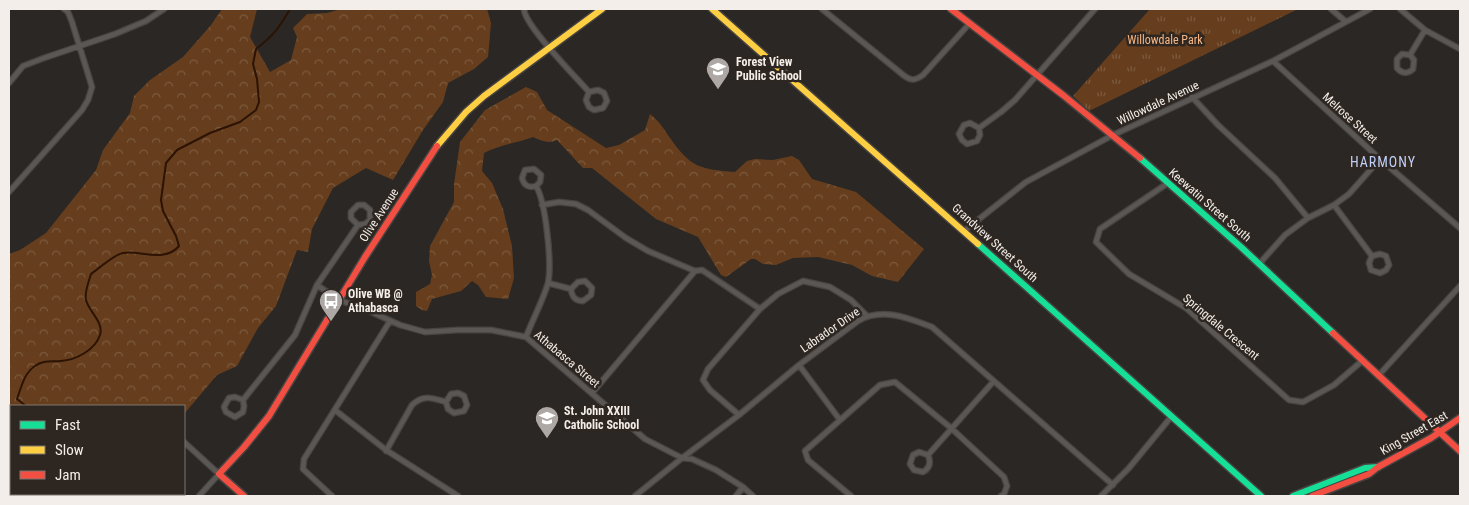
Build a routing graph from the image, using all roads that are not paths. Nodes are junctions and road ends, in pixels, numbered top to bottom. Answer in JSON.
{"nodes":[{"id":1,"x":64,"y":9,"type":"edge"},
{"id":2,"x":164,"y":9,"type":"edge"},
{"id":3,"x":524,"y":9,"type":"edge"},
{"id":4,"x":602,"y":9,"type":"edge"},
{"id":5,"x":712,"y":9,"type":"edge"},
{"id":6,"x":822,"y":9,"type":"edge"},
{"id":7,"x":951,"y":9,"type":"edge"},
{"id":8,"x":1095,"y":9,"type":"edge"},
{"id":9,"x":1331,"y":9,"type":"edge"},
{"id":10,"x":1370,"y":9,"type":"edge"},
{"id":11,"x":1400,"y":9,"type":"edge"},
{"id":12,"x":1345,"y":21,"type":"junction"},
{"id":13,"x":970,"y":23,"type":"junction"},
{"id":14,"x":1426,"y":30,"type":"junction"},
{"id":15,"x":80,"y":46,"type":"junction"},
{"id":16,"x":550,"y":48,"type":"junction"},
{"id":17,"x":1460,"y":49,"type":"edge"},
{"id":18,"x":1410,"y":55,"type":"junction"},
{"id":19,"x":1273,"y":61,"type":"junction"},
{"id":20,"x":1039,"y":75,"type":"junction"},
{"id":21,"x":9,"y":83,"type":"edge"},
{"id":22,"x":589,"y":92,"type":"junction"},
{"id":23,"x":1192,"y":97,"type":"junction"},
{"id":24,"x":978,"y":128,"type":"junction"},
{"id":25,"x":1113,"y":135,"type":"junction"},
{"id":26,"x":1380,"y":159,"type":"junction"},
{"id":27,"x":1168,"y":183,"type":"junction"},
{"id":28,"x":536,"y":186,"type":"junction"},
{"id":29,"x":9,"y":192,"type":"edge"},
{"id":30,"x":542,"y":204,"type":"junction"},
{"id":31,"x":1334,"y":205,"type":"junction"},
{"id":32,"x":1308,"y":218,"type":"junction"},
{"id":33,"x":358,"y":225,"type":"junction"},
{"id":34,"x":1460,"y":228,"type":"edge"},
{"id":35,"x":964,"y":231,"type":"junction"},
{"id":36,"x":1372,"y":256,"type":"junction"},
{"id":37,"x":1259,"y":264,"type":"junction"},
{"id":38,"x":696,"y":271,"type":"junction"},
{"id":39,"x":548,"y":283,"type":"junction"},
{"id":40,"x":317,"y":285,"type":"junction"},
{"id":41,"x":1460,"y":286,"type":"edge"},
{"id":42,"x":571,"y":289,"type":"junction"},
{"id":43,"x":338,"y":300,"type":"junction"},
{"id":44,"x":760,"y":309,"type":"junction"},
{"id":45,"x":867,"y":316,"type":"junction"},
{"id":46,"x":390,"y":321,"type":"junction"},
{"id":47,"x":526,"y":337,"type":"junction"},
{"id":48,"x":1362,"y":361,"type":"junction"},
{"id":49,"x":799,"y":365,"type":"junction"},
{"id":50,"x":1378,"y":376,"type":"junction"},
{"id":51,"x":993,"y":382,"type":"junction"},
{"id":52,"x":592,"y":393,"type":"junction"},
{"id":53,"x":243,"y":400,"type":"junction"},
{"id":54,"x":446,"y":402,"type":"junction"},
{"id":55,"x":335,"y":410,"type":"junction"},
{"id":56,"x":739,"y":415,"type":"junction"},
{"id":57,"x":1171,"y":417,"type":"junction"},
{"id":58,"x":1460,"y":418,"type":"edge"},
{"id":59,"x":840,"y":420,"type":"junction"},
{"id":60,"x":951,"y":428,"type":"junction"},
{"id":61,"x":1440,"y":433,"type":"junction"},
{"id":62,"x":185,"y":443,"type":"edge"},
{"id":63,"x":386,"y":451,"type":"junction"},
{"id":64,"x":1460,"y":452,"type":"edge"},
{"id":65,"x":928,"y":455,"type":"junction"},
{"id":66,"x":682,"y":458,"type":"junction"},
{"id":67,"x":1378,"y":467,"type":"junction"},
{"id":68,"x":219,"y":474,"type":"junction"},
{"id":69,"x":1113,"y":485,"type":"junction"},
{"id":70,"x":744,"y":487,"type":"junction"},
{"id":71,"x":199,"y":496,"type":"edge"},
{"id":72,"x":244,"y":496,"type":"edge"},
{"id":73,"x":332,"y":496,"type":"edge"},
{"id":74,"x":458,"y":496,"type":"edge"},
{"id":75,"x":635,"y":496,"type":"edge"},
{"id":76,"x":736,"y":496,"type":"edge"},
{"id":77,"x":753,"y":496,"type":"edge"},
{"id":78,"x":851,"y":496,"type":"edge"},
{"id":79,"x":1001,"y":496,"type":"edge"},
{"id":80,"x":1101,"y":496,"type":"edge"},
{"id":81,"x":1261,"y":496,"type":"edge"},
{"id":82,"x":1293,"y":496,"type":"edge"},
{"id":83,"x":1312,"y":496,"type":"edge"}],
"edges":[{"from":1,"to":15,"type":"street"},
{"from":2,"to":15,"type":"street"},
{"from":3,"to":16,"type":"street"},
{"from":4,"to":16,"type":"street","name":"Olive Avenue"},
{"from":5,"to":35,"type":"street","name":"Grandview Street South"},
{"from":6,"to":13,"type":"street"},
{"from":7,"to":13,"type":"street","name":"Keewatin Street South"},
{"from":8,"to":20,"type":"street"},
{"from":9,"to":12,"type":"street"},
{"from":10,"to":12,"type":"street","name":"Willowdale Avenue"},
{"from":11,"to":14,"type":"street"},
{"from":12,"to":19,"type":"street","name":"Willowdale Avenue"},
{"from":13,"to":20,"type":"street","name":"Keewatin Street South"},
{"from":14,"to":17,"type":"street"},
{"from":14,"to":18,"type":"street"},
{"from":15,"to":21,"type":"street"},
{"from":15,"to":29,"type":"street"},
{"from":16,"to":22,"type":"street"},
{"from":16,"to":43,"type":"street","name":"Olive Avenue"},
{"from":18,"to":18,"type":"street"},
{"from":19,"to":23,"type":"street","name":"Willowdale Avenue"},
{"from":19,"to":26,"type":"street","name":"Melrose Street"},
{"from":20,"to":24,"type":"street"},
{"from":20,"to":25,"type":"street","name":"Keewatin Street South"},
{"from":22,"to":22,"type":"street"},
{"from":23,"to":25,"type":"street","name":"Willowdale Avenue"},
{"from":23,"to":32,"type":"street"},
{"from":24,"to":24,"type":"street"},
{"from":25,"to":27,"type":"street","name":"Keewatin Street South"},
{"from":25,"to":35,"type":"street","name":"Willowdale Avenue"},
{"from":26,"to":31,"type":"street"},
{"from":26,"to":34,"type":"street","name":"Melrose Street"},
{"from":27,"to":37,"type":"street","name":"Keewatin Street South"},
{"from":27,"to":48,"type":"street","name":"Springdale Crescent"},
{"from":28,"to":28,"type":"street"},
{"from":28,"to":30,"type":"street"},
{"from":30,"to":38,"type":"street"},
{"from":30,"to":39,"type":"street"},
{"from":31,"to":32,"type":"street"},
{"from":31,"to":36,"type":"street"},
{"from":32,"to":37,"type":"street"},
{"from":33,"to":33,"type":"street"},
{"from":33,"to":40,"type":"street"},
{"from":35,"to":57,"type":"street","name":"Grandview Street South"},
{"from":36,"to":36,"type":"street"},
{"from":37,"to":48,"type":"street","name":"Keewatin Street South"},
{"from":38,"to":44,"type":"street"},
{"from":38,"to":52,"type":"street"},
{"from":39,"to":42,"type":"street"},
{"from":39,"to":47,"type":"street"},
{"from":40,"to":43,"type":"street","name":"Athabasca Street"},
{"from":40,"to":53,"type":"street"},
{"from":41,"to":50,"type":"street"},
{"from":42,"to":42,"type":"street"},
{"from":43,"to":46,"type":"street","name":"Athabasca Street"},
{"from":43,"to":68,"type":"street","name":"Olive Avenue"},
{"from":44,"to":45,"type":"street"},
{"from":44,"to":56,"type":"street"},
{"from":45,"to":49,"type":"street","name":"Labrador Drive"},
{"from":45,"to":51,"type":"street","name":"Labrador Drive"},
{"from":46,"to":47,"type":"street","name":"Athabasca Street"},
{"from":46,"to":55,"type":"street"},
{"from":47,"to":52,"type":"street","name":"Athabasca Street"},
{"from":48,"to":50,"type":"street","name":"Keewatin Street South"},
{"from":49,"to":56,"type":"street","name":"Labrador Drive"},
{"from":49,"to":59,"type":"street"},
{"from":50,"to":61,"type":"street","name":"Keewatin Street South"},
{"from":51,"to":60,"type":"street"},
{"from":51,"to":69,"type":"street","name":"Labrador Drive"},
{"from":52,"to":66,"type":"street","name":"Athabasca Street"},
{"from":53,"to":53,"type":"street"},
{"from":54,"to":54,"type":"street"},
{"from":54,"to":63,"type":"street"},
{"from":55,"to":63,"type":"street"},
{"from":55,"to":73,"type":"street"},
{"from":56,"to":66,"type":"street","name":"Labrador Drive"},
{"from":57,"to":69,"type":"street"},
{"from":57,"to":81,"type":"street","name":"Grandview Street South"},
{"from":58,"to":61,"type":"street","name":"King Street East"},
{"from":59,"to":60,"type":"street"},
{"from":59,"to":78,"type":"street"},
{"from":60,"to":65,"type":"street"},
{"from":60,"to":79,"type":"street"},
{"from":61,"to":64,"type":"street","name":"Keewatin Street South"},
{"from":61,"to":67,"type":"street","name":"King Street East"},
{"from":62,"to":68,"type":"street"},
{"from":63,"to":74,"type":"street"},
{"from":65,"to":65,"type":"street"},
{"from":66,"to":70,"type":"street","name":"Athabasca Street"},
{"from":66,"to":75,"type":"street","name":"Labrador Drive"},
{"from":67,"to":82,"type":"street","name":"King Street East"},
{"from":67,"to":83,"type":"street","name":"King Street East"},
{"from":68,"to":71,"type":"street"},
{"from":68,"to":72,"type":"street"},
{"from":69,"to":80,"type":"street"},
{"from":70,"to":76,"type":"street"},
{"from":70,"to":77,"type":"street","name":"Athabasca Street"}]}
